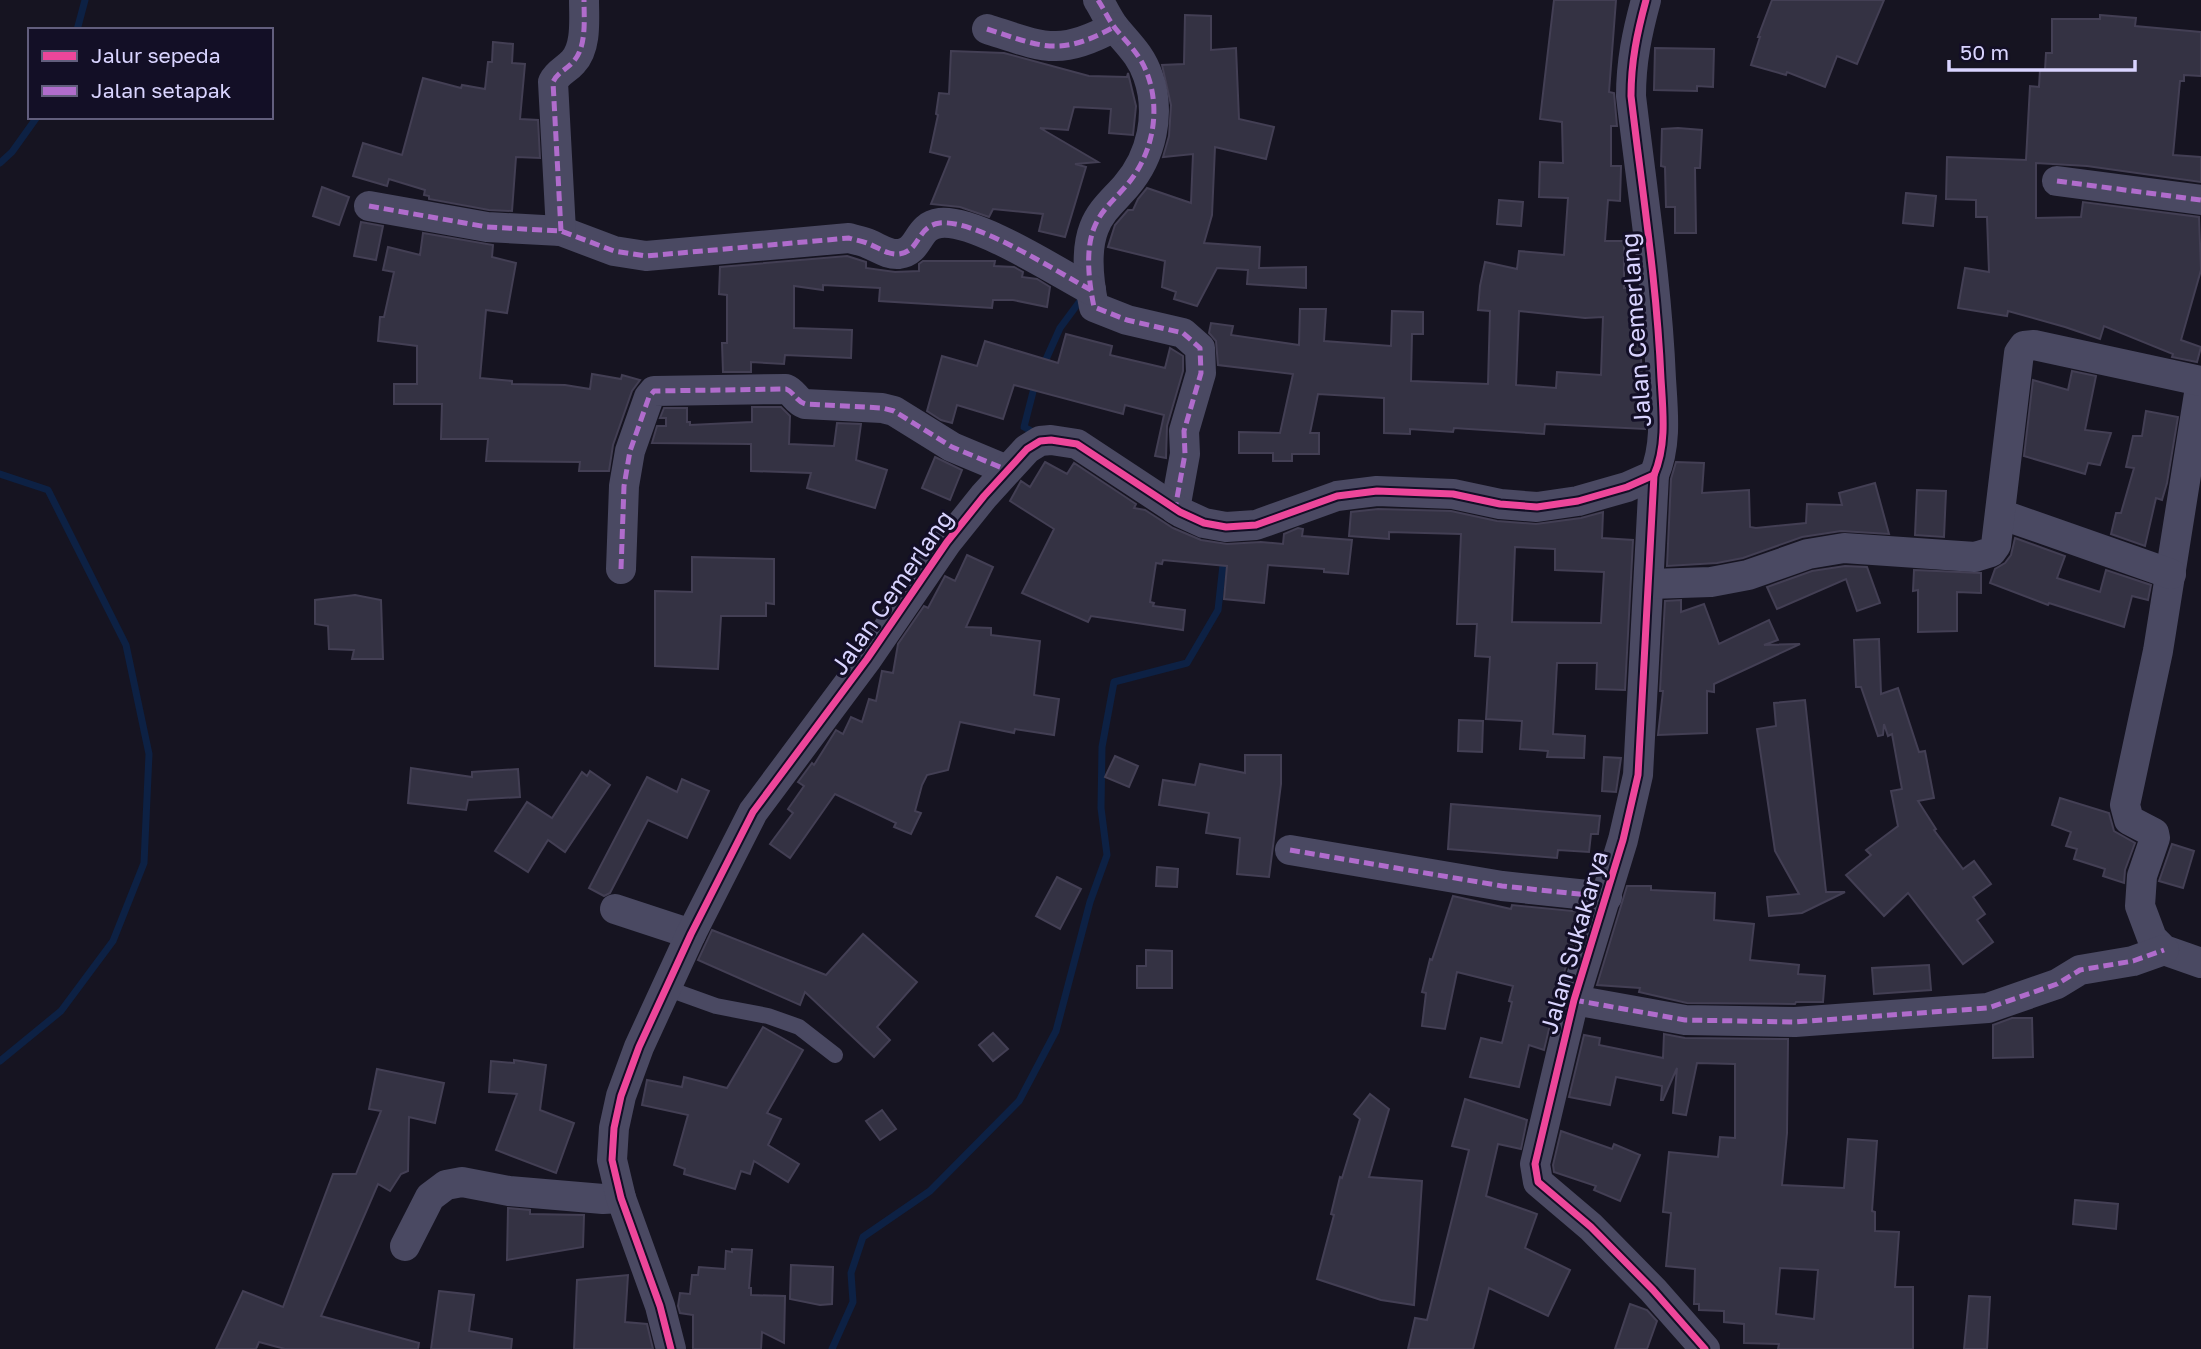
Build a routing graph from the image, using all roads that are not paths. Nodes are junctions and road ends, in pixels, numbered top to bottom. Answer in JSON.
{"nodes":[{"id":1,"x":584,"y":0,"type":"edge"},
{"id":2,"x":1098,"y":0,"type":"edge"},
{"id":3,"x":1646,"y":0,"type":"edge"},
{"id":4,"x":1114,"y":27,"type":"junction"},
{"id":5,"x":987,"y":29,"type":"dead end"},
{"id":6,"x":2057,"y":181,"type":"dead end"},
{"id":7,"x":2201,"y":200,"type":"edge"},
{"id":8,"x":369,"y":206,"type":"dead end"},
{"id":9,"x":561,"y":231,"type":"junction"},
{"id":10,"x":1091,"y":290,"type":"junction"},
{"id":11,"x":2201,"y":381,"type":"edge"},
{"id":12,"x":1007,"y":470,"type":"junction"},
{"id":13,"x":1654,"y":475,"type":"junction"},
{"id":14,"x":1175,"y":509,"type":"junction"},
{"id":15,"x":2000,"y":514,"type":"junction"},
{"id":16,"x":621,"y":569,"type":"dead end"},
{"id":17,"x":2171,"y":575,"type":"junction"},
{"id":18,"x":1650,"y":584,"type":"junction"},
{"id":19,"x":1290,"y":850,"type":"dead end"},
{"id":20,"x":1607,"y":897,"type":"junction"},
{"id":21,"x":615,"y":909,"type":"dead end"},
{"id":22,"x":691,"y":934,"type":"junction"},
{"id":23,"x":2164,"y":950,"type":"junction"},
{"id":24,"x":2201,"y":963,"type":"edge"},
{"id":25,"x":667,"y":988,"type":"junction"},
{"id":26,"x":1574,"y":1000,"type":"junction"},
{"id":27,"x":835,"y":1055,"type":"dead end"},
{"id":28,"x":621,"y":1198,"type":"junction"},
{"id":29,"x":405,"y":1246,"type":"dead end"},
{"id":30,"x":671,"y":1349,"type":"edge"},
{"id":31,"x":1705,"y":1349,"type":"edge"}],
"edges":[{"from":1,"to":9,"type":"street"},
{"from":2,"to":4,"type":"street"},
{"from":3,"to":13,"type":"street","name":"Jalan Cemerlang"},
{"from":4,"to":5,"type":"street"},
{"from":4,"to":10,"type":"street"},
{"from":6,"to":7,"type":"street"},
{"from":8,"to":9,"type":"street"},
{"from":9,"to":10,"type":"street"},
{"from":10,"to":14,"type":"street"},
{"from":11,"to":15,"type":"street"},
{"from":11,"to":17,"type":"street"},
{"from":12,"to":14,"type":"street","name":"Jalan Cemerlang"},
{"from":12,"to":16,"type":"street"},
{"from":12,"to":22,"type":"street","name":"Jalan Cemerlang"},
{"from":13,"to":14,"type":"street","name":"Jalan Cemerlang"},
{"from":13,"to":18,"type":"street","name":"Jalan Sukakarya"},
{"from":15,"to":17,"type":"street"},
{"from":15,"to":18,"type":"street"},
{"from":17,"to":23,"type":"street"},
{"from":18,"to":20,"type":"street","name":"Jalan Sukakarya"},
{"from":19,"to":20,"type":"street"},
{"from":20,"to":26,"type":"street","name":"Jalan Sukakarya"},
{"from":21,"to":22,"type":"street"},
{"from":22,"to":25,"type":"street","name":"Jalan Cemerlang"},
{"from":23,"to":24,"type":"street"},
{"from":23,"to":26,"type":"street"},
{"from":25,"to":27,"type":"lane"},
{"from":25,"to":28,"type":"street","name":"Jalan Cemerlang"},
{"from":26,"to":31,"type":"street","name":"Jalan Sukakarya"},
{"from":28,"to":29,"type":"street"},
{"from":28,"to":30,"type":"street","name":"Jalan Cemerlang"}]}
